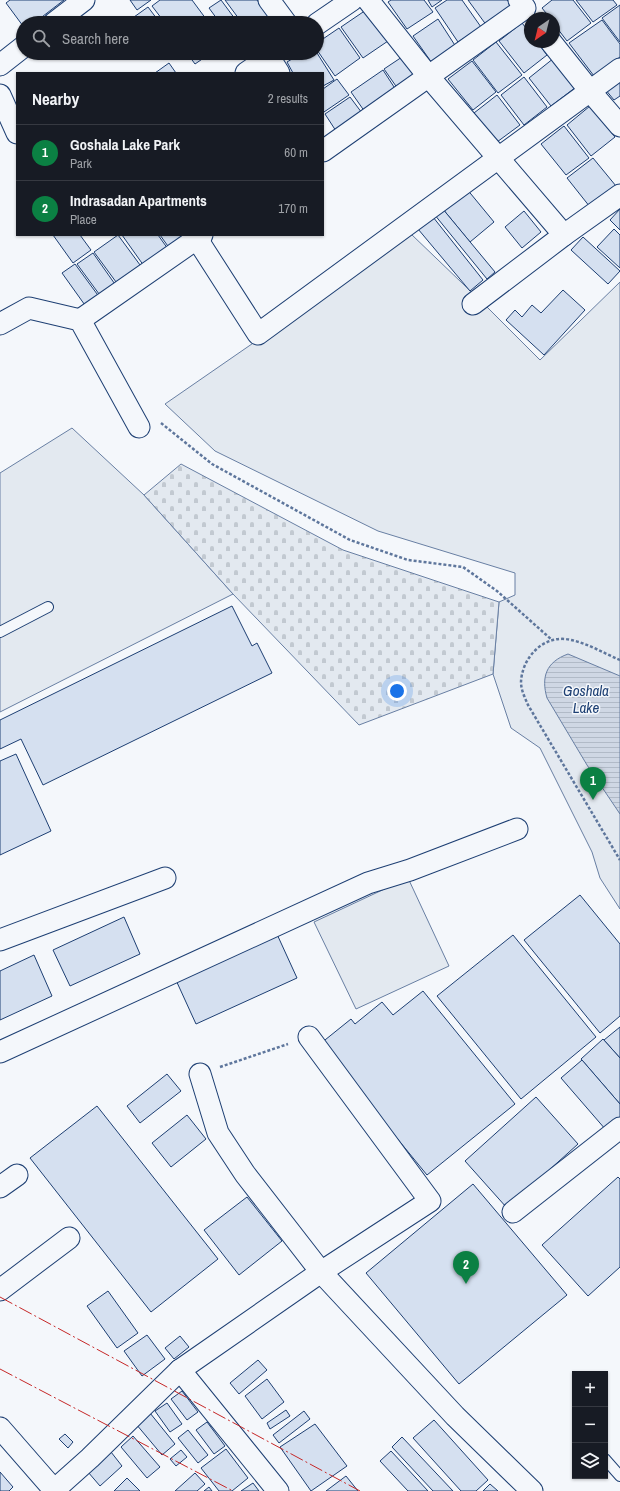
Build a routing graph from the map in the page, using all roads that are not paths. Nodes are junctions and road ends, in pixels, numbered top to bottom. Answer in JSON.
{"nodes":[{"id":1,"x":84,"y":0,"type":"edge"},
{"id":2,"x":269,"y":0,"type":"edge"},
{"id":3,"x":352,"y":0,"type":"edge"},
{"id":4,"x":368,"y":0,"type":"edge"},
{"id":5,"x":528,"y":7,"type":"edge"},
{"id":6,"x":63,"y":16,"type":"edge"},
{"id":7,"x":281,"y":16,"type":"edge"},
{"id":8,"x":324,"y":19,"type":"edge"},
{"id":9,"x":556,"y":48,"type":"edge"},
{"id":10,"x":16,"y":52,"type":"edge"},
{"id":11,"x":274,"y":61,"type":"edge"},
{"id":12,"x":0,"y":65,"type":"edge"},
{"id":13,"x":620,"y":69,"type":"edge"},
{"id":14,"x":248,"y":72,"type":"edge"},
{"id":15,"x":429,"y":77,"type":"junction"},
{"id":16,"x":590,"y":91,"type":"junction"},
{"id":17,"x":0,"y":95,"type":"edge"},
{"id":18,"x":620,"y":126,"type":"edge"},
{"id":19,"x":16,"y":131,"type":"edge"},
{"id":20,"x":325,"y":146,"type":"edge"},
{"id":21,"x":498,"y":158,"type":"junction"},
{"id":22,"x":620,"y":195,"type":"edge"},
{"id":23,"x":564,"y":235,"type":"junction"},
{"id":24,"x":200,"y":237,"type":"edge"},
{"id":25,"x":473,"y":304,"type":"dead end"},
{"id":26,"x":80,"y":320,"type":"junction"},
{"id":27,"x":0,"y":324,"type":"edge"},
{"id":28,"x":139,"y":427,"type":"road end"},
{"id":29,"x":48,"y":608,"type":"dead end"},
{"id":30,"x":0,"y":632,"type":"edge"},
{"id":31,"x":517,"y":829,"type":"dead end"},
{"id":32,"x":165,"y":878,"type":"dead end"},
{"id":33,"x":0,"y":940,"type":"edge"},
{"id":34,"x":309,"y":1037,"type":"road end"},
{"id":35,"x":0,"y":1052,"type":"edge"},
{"id":36,"x":200,"y":1074,"type":"road end"},
{"id":37,"x":620,"y":1128,"type":"edge"},
{"id":38,"x":17,"y":1175,"type":"dead end"},
{"id":39,"x":0,"y":1187,"type":"edge"},
{"id":40,"x":513,"y":1212,"type":"dead end"},
{"id":41,"x":69,"y":1238,"type":"dead end"},
{"id":42,"x":321,"y":1272,"type":"junction"},
{"id":43,"x":0,"y":1290,"type":"edge"},
{"id":44,"x":180,"y":1370,"type":"junction"},
{"id":45,"x":0,"y":1428,"type":"edge"},
{"id":46,"x":608,"y":1462,"type":"edge"},
{"id":47,"x":620,"y":1476,"type":"edge"},
{"id":48,"x":54,"y":1491,"type":"edge"},
{"id":49,"x":278,"y":1491,"type":"edge"},
{"id":50,"x":532,"y":1491,"type":"edge"}],
"edges":[{"from":1,"to":6,"type":"street"},
{"from":2,"to":7,"type":"street"},
{"from":3,"to":8,"type":"street"},
{"from":4,"to":15,"type":"street"},
{"from":5,"to":15,"type":"street"},
{"from":9,"to":16,"type":"street"},
{"from":10,"to":12,"type":"street"},
{"from":11,"to":14,"type":"street"},
{"from":13,"to":16,"type":"street"},
{"from":15,"to":20,"type":"street"},
{"from":15,"to":21,"type":"street"},
{"from":16,"to":18,"type":"street"},
{"from":16,"to":21,"type":"street"},
{"from":17,"to":19,"type":"street"},
{"from":21,"to":23,"type":"street"},
{"from":21,"to":24,"type":"street"},
{"from":22,"to":23,"type":"street"},
{"from":23,"to":25,"type":"street"},
{"from":24,"to":26,"type":"street"},
{"from":26,"to":27,"type":"street"},
{"from":26,"to":28,"type":"street"},
{"from":29,"to":30,"type":"lane"},
{"from":31,"to":35,"type":"street"},
{"from":32,"to":33,"type":"street"},
{"from":34,"to":42,"type":"street"},
{"from":36,"to":42,"type":"street"},
{"from":37,"to":40,"type":"street"},
{"from":38,"to":39,"type":"street"},
{"from":41,"to":43,"type":"street"},
{"from":42,"to":44,"type":"street"},
{"from":42,"to":50,"type":"street"},
{"from":44,"to":48,"type":"street"},
{"from":44,"to":49,"type":"street"},
{"from":45,"to":48,"type":"street"},
{"from":46,"to":47,"type":"lane"}]}
